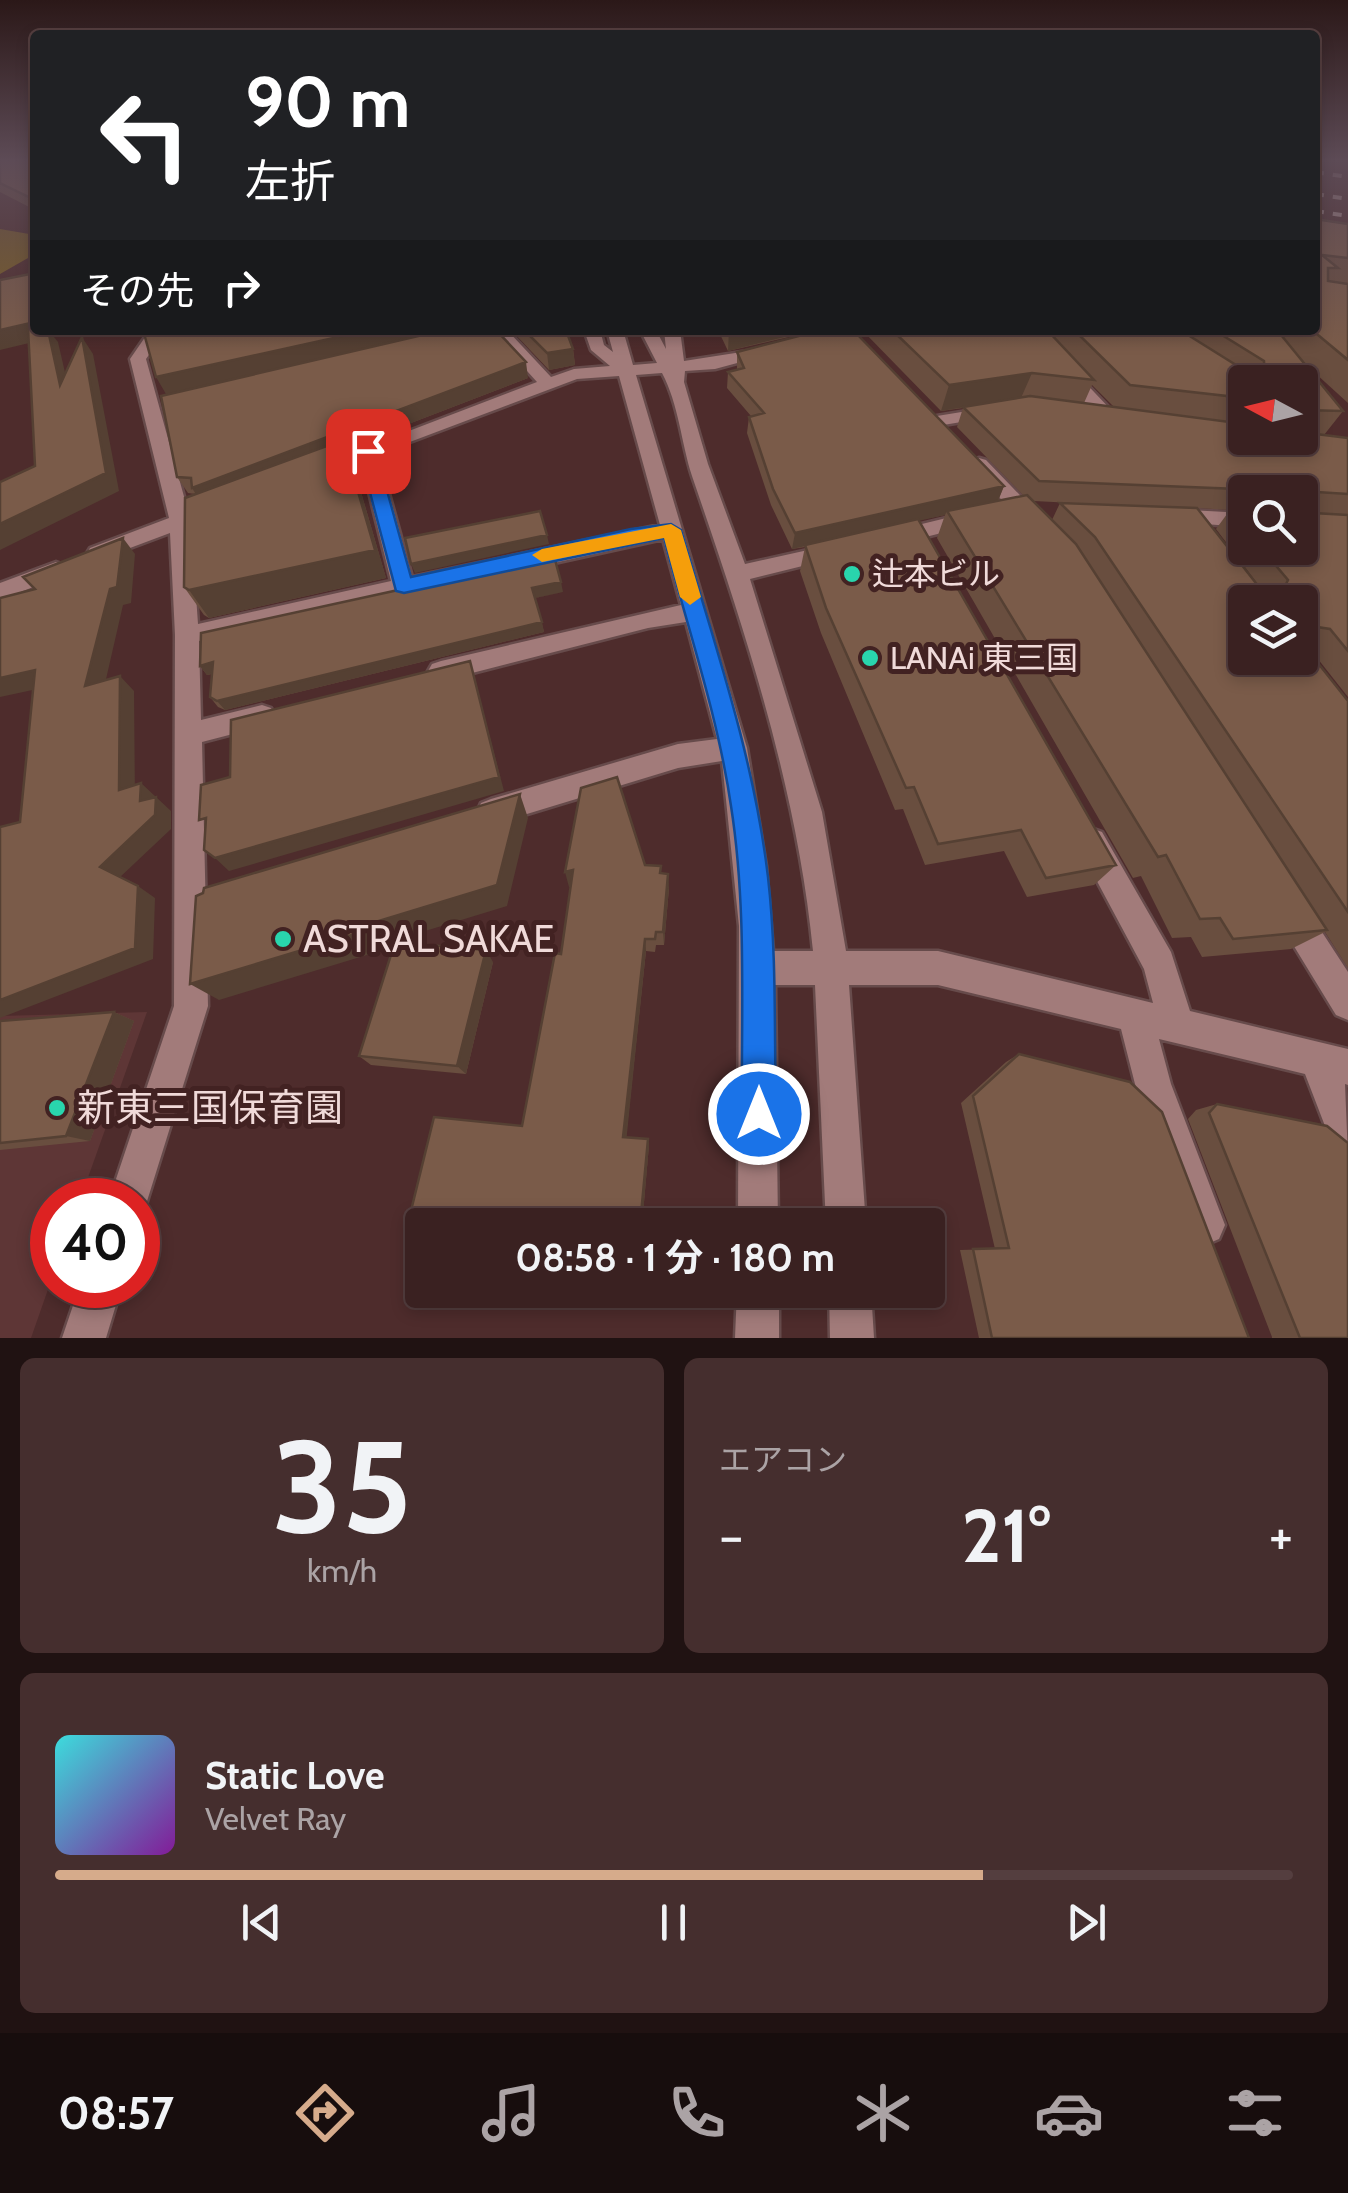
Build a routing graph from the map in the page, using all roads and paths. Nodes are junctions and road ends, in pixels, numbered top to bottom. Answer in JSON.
{"nodes":[{"id":1,"x":157,"y":335,"type":"edge"},
{"id":2,"x":503,"y":335,"type":"edge"},
{"id":3,"x":593,"y":335,"type":"edge"},
{"id":4,"x":616,"y":335,"type":"edge"},
{"id":5,"x":651,"y":335,"type":"edge"},
{"id":6,"x":672,"y":335,"type":"edge"},
{"id":7,"x":1031,"y":335,"type":"edge"},
{"id":8,"x":784,"y":346,"type":"edge"},
{"id":9,"x":624,"y":370,"type":"junction"},
{"id":10,"x":674,"y":374,"type":"junction"},
{"id":11,"x":548,"y":384,"type":"junction"},
{"id":12,"x":1005,"y":410,"type":"edge"},
{"id":13,"x":1074,"y":414,"type":"edge"},
{"id":14,"x":368,"y":451,"type":"junction"},
{"id":15,"x":299,"y":476,"type":"edge"},
{"id":16,"x":214,"y":508,"type":"edge"},
{"id":17,"x":1024,"y":511,"type":"junction"},
{"id":18,"x":1060,"y":512,"type":"edge"},
{"id":19,"x":1153,"y":516,"type":"edge"},
{"id":20,"x":1190,"y":517,"type":"junction"},
{"id":21,"x":1228,"y":519,"type":"edge"},
{"id":22,"x":180,"y":521,"type":"junction"},
{"id":23,"x":671,"y":530,"type":"junction"},
{"id":24,"x":1048,"y":538,"type":"edge"},
{"id":25,"x":1212,"y":546,"type":"edge"},
{"id":26,"x":737,"y":574,"type":"junction"},
{"id":27,"x":404,"y":586,"type":"junction"},
{"id":28,"x":0,"y":592,"type":"edge"},
{"id":29,"x":694,"y":612,"type":"junction"},
{"id":30,"x":187,"y":634,"type":"junction"},
{"id":31,"x":417,"y":677,"type":"edge"},
{"id":32,"x":282,"y":711,"type":"edge"},
{"id":33,"x":186,"y":735,"type":"junction"},
{"id":34,"x":733,"y":748,"type":"junction"},
{"id":35,"x":472,"y":818,"type":"edge"},
{"id":36,"x":1082,"y":826,"type":"edge"},
{"id":37,"x":1274,"y":885,"type":"edge"},
{"id":38,"x":831,"y":967,"type":"junction"},
{"id":39,"x":758,"y":968,"type":"junction"},
{"id":40,"x":1348,"y":1003,"type":"edge"},
{"id":41,"x":1135,"y":1016,"type":"junction"},
{"id":42,"x":1177,"y":1027,"type":"junction"},
{"id":43,"x":1332,"y":1063,"type":"edge"},
{"id":44,"x":1348,"y":1139,"type":"edge"},
{"id":45,"x":135,"y":1178,"type":"edge"},
{"id":46,"x":758,"y":1208,"type":"edge"},
{"id":47,"x":845,"y":1208,"type":"edge"},
{"id":48,"x":1220,"y":1266,"type":"edge"},
{"id":49,"x":94,"y":1308,"type":"edge"},
{"id":50,"x":758,"y":1308,"type":"edge"},
{"id":51,"x":851,"y":1308,"type":"edge"},
{"id":52,"x":84,"y":1338,"type":"edge"},
{"id":53,"x":757,"y":1338,"type":"edge"},
{"id":54,"x":852,"y":1338,"type":"edge"}],
"edges":[{"from":1,"to":22,"type":"street"},
{"from":2,"to":11,"type":"street"},
{"from":3,"to":9,"type":"street"},
{"from":4,"to":9,"type":"street"},
{"from":5,"to":10,"type":"street"},
{"from":6,"to":10,"type":"street"},
{"from":7,"to":13,"type":"street"},
{"from":8,"to":10,"type":"street"},
{"from":9,"to":10,"type":"street"},
{"from":9,"to":11,"type":"street"},
{"from":9,"to":23,"type":"street"},
{"from":10,"to":26,"type":"street"},
{"from":11,"to":14,"type":"street"},
{"from":12,"to":17,"type":"street"},
{"from":14,"to":15,"type":"street"},
{"from":14,"to":27,"type":"street"},
{"from":16,"to":22,"type":"street"},
{"from":17,"to":18,"type":"street"},
{"from":17,"to":24,"type":"street"},
{"from":17,"to":26,"type":"street"},
{"from":19,"to":20,"type":"street"},
{"from":20,"to":21,"type":"street"},
{"from":20,"to":25,"type":"street"},
{"from":22,"to":28,"type":"street"},
{"from":22,"to":30,"type":"street"},
{"from":23,"to":27,"type":"street"},
{"from":23,"to":29,"type":"street"},
{"from":26,"to":38,"type":"street"},
{"from":27,"to":30,"type":"street"},
{"from":29,"to":31,"type":"street"},
{"from":29,"to":34,"type":"street"},
{"from":30,"to":33,"type":"street"},
{"from":32,"to":33,"type":"street"},
{"from":33,"to":45,"type":"street"},
{"from":34,"to":35,"type":"street"},
{"from":34,"to":39,"type":"street"},
{"from":36,"to":42,"type":"street"},
{"from":37,"to":40,"type":"street"},
{"from":38,"to":39,"type":"street"},
{"from":38,"to":41,"type":"street"},
{"from":38,"to":47,"type":"street"},
{"from":39,"to":46,"type":"street"},
{"from":41,"to":42,"type":"street"},
{"from":41,"to":48,"type":"street"},
{"from":42,"to":43,"type":"street"},
{"from":43,"to":44,"type":"street"},
{"from":49,"to":52,"type":"street"},
{"from":50,"to":53,"type":"street"},
{"from":51,"to":54,"type":"street"}]}
